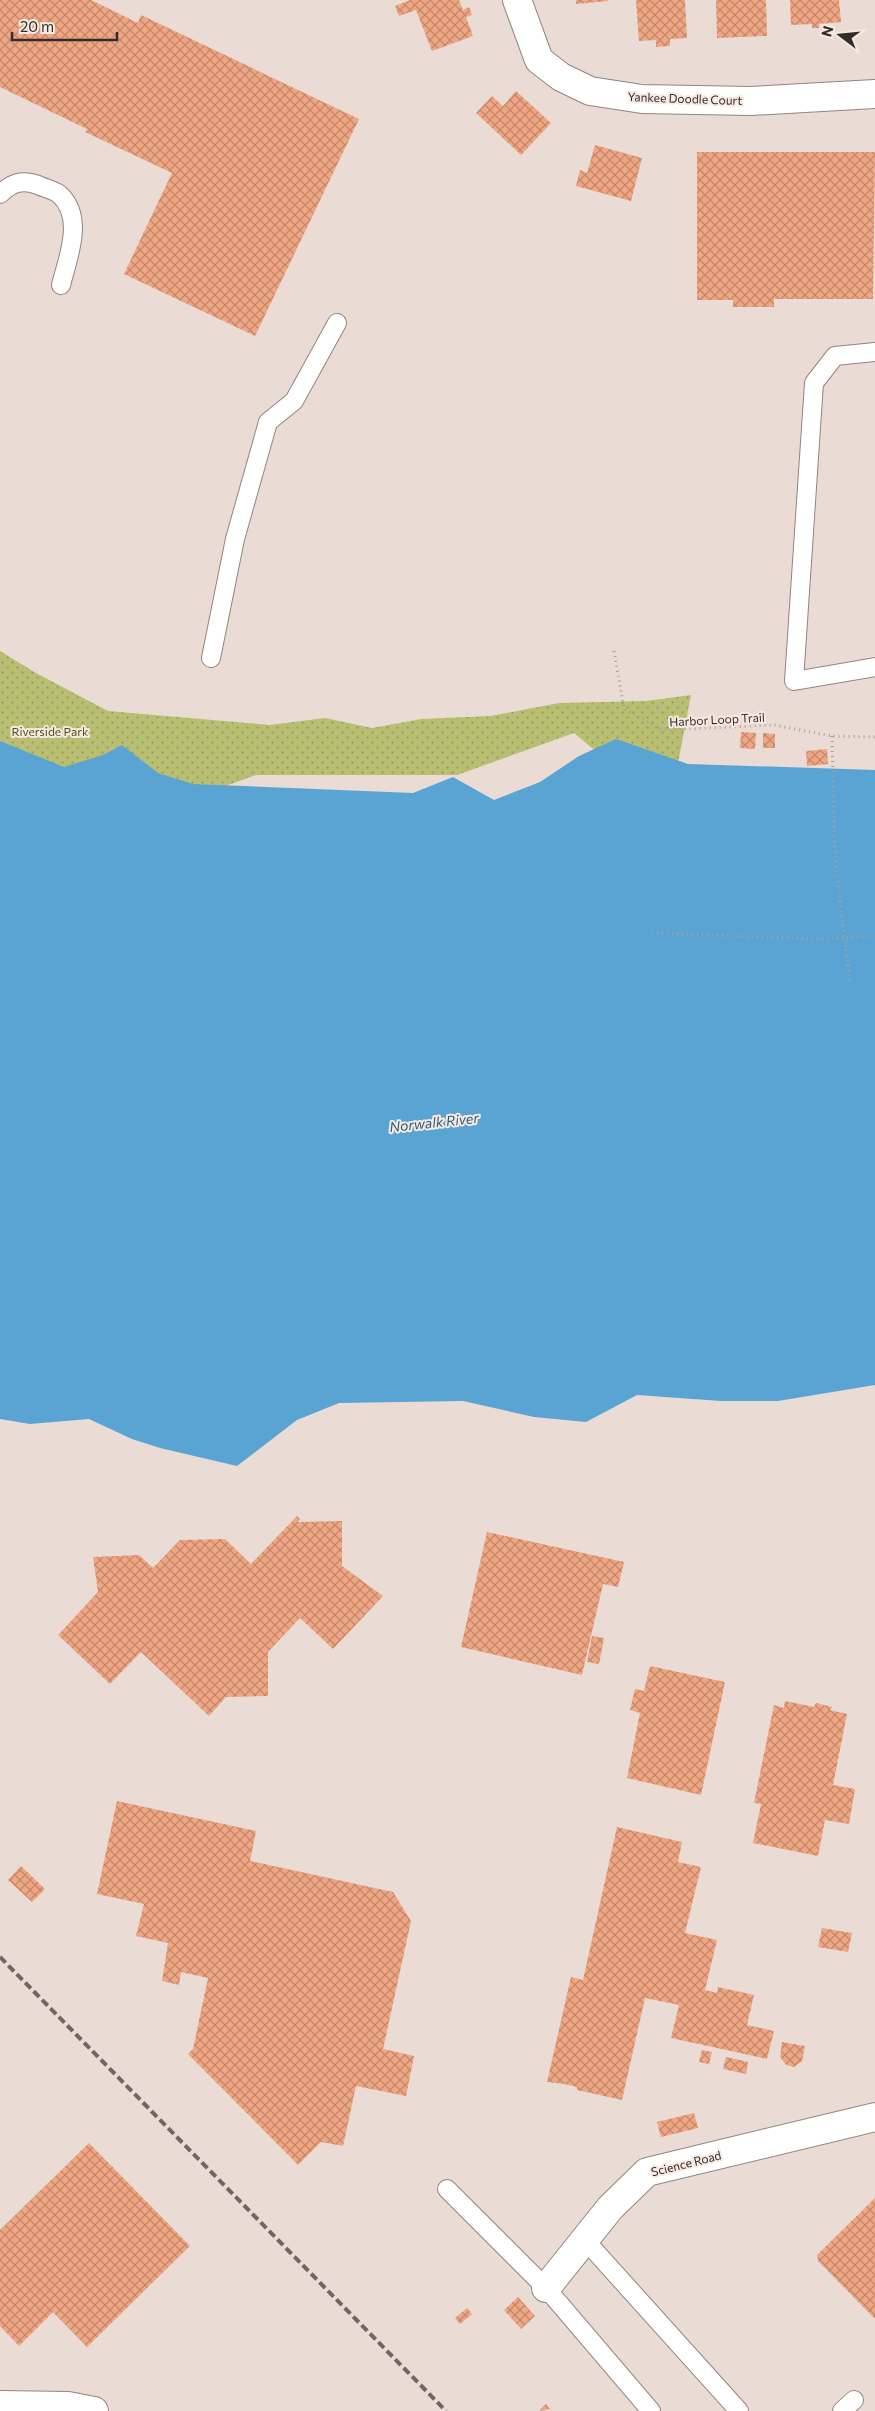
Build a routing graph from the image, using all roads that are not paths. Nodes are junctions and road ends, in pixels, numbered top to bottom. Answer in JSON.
{"nodes":[{"id":1,"x":517,"y":0,"type":"edge"},
{"id":2,"x":875,"y":94,"type":"edge"},
{"id":3,"x":0,"y":194,"type":"edge"},
{"id":4,"x":60,"y":285,"type":"dead end"},
{"id":5,"x":337,"y":323,"type":"dead end"},
{"id":6,"x":875,"y":352,"type":"edge"},
{"id":7,"x":211,"y":658,"type":"dead end"},
{"id":8,"x":875,"y":667,"type":"edge"},
{"id":9,"x":875,"y":2118,"type":"edge"},
{"id":10,"x":447,"y":2188,"type":"dead end"},
{"id":11,"x":585,"y":2240,"type":"junction"},
{"id":12,"x":546,"y":2288,"type":"junction"},
{"id":13,"x":0,"y":2406,"type":"edge"},
{"id":14,"x":94,"y":2411,"type":"edge"},
{"id":15,"x":651,"y":2411,"type":"edge"},
{"id":16,"x":739,"y":2411,"type":"edge"}],
"edges":[{"from":1,"to":2,"type":"street","name":"Yankee Doodle Court"},
{"from":3,"to":4,"type":"lane"},
{"from":5,"to":7,"type":"lane"},
{"from":6,"to":8,"type":"lane"},
{"from":9,"to":11,"type":"street","name":"Science Road"},
{"from":10,"to":12,"type":"lane"},
{"from":11,"to":12,"type":"street","name":"Science Road"},
{"from":11,"to":16,"type":"lane"},
{"from":12,"to":15,"type":"lane"},
{"from":13,"to":14,"type":"street"}]}
